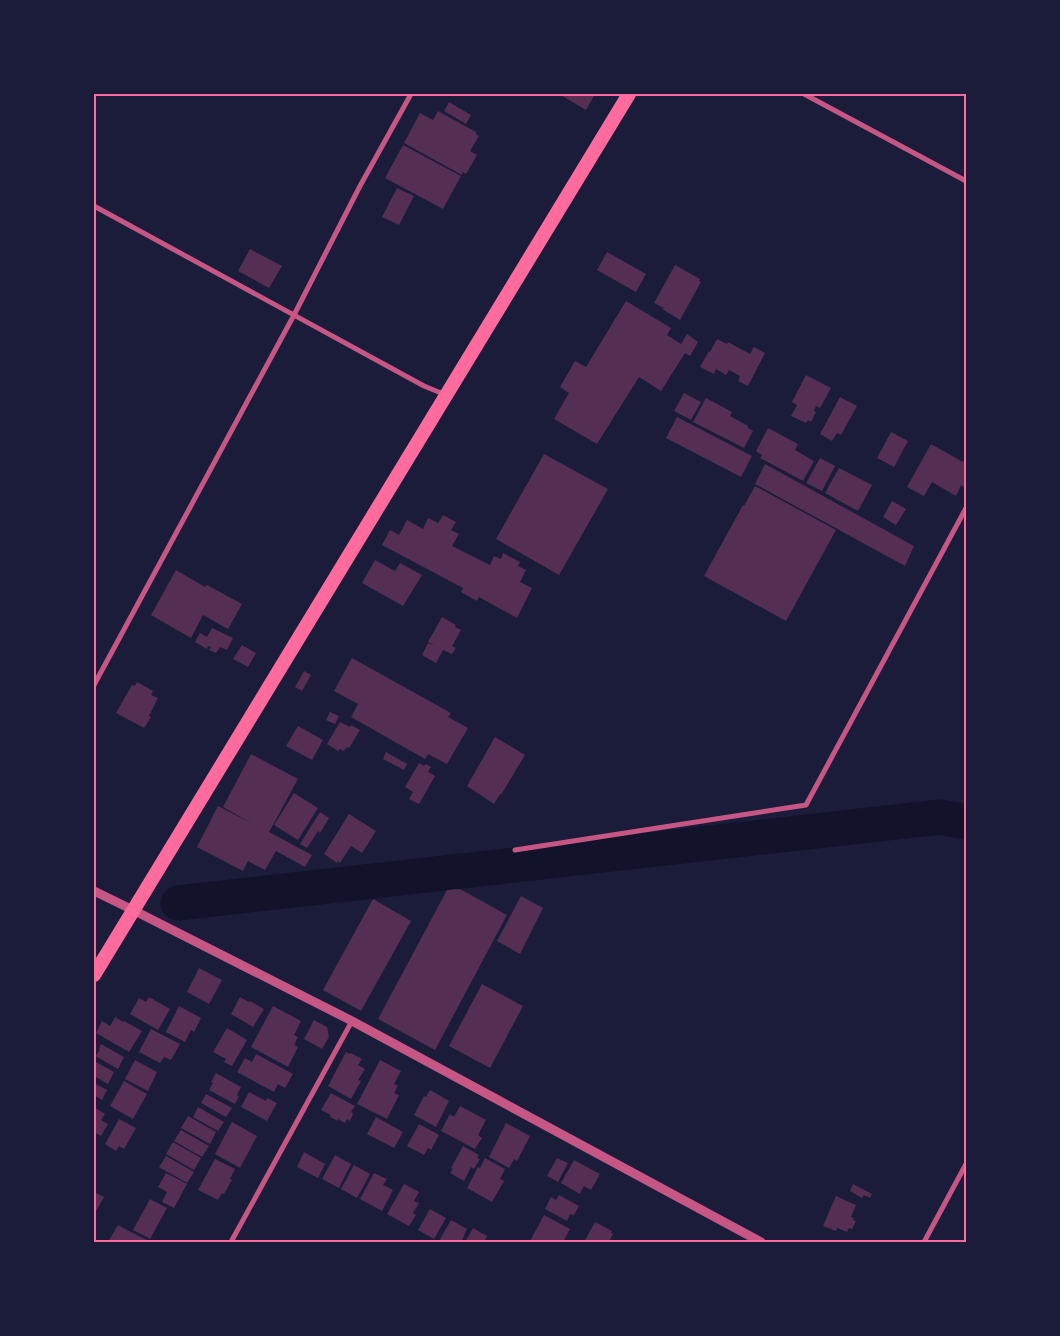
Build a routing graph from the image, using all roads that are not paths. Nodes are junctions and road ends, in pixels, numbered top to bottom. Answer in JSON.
{"nodes":[{"id":1,"x":410,"y":94,"type":"edge"},
{"id":2,"x":630,"y":94,"type":"edge"},
{"id":3,"x":804,"y":94,"type":"edge"},
{"id":4,"x":966,"y":181,"type":"edge"},
{"id":5,"x":94,"y":206,"type":"edge"},
{"id":6,"x":294,"y":315,"type":"junction"},
{"id":7,"x":446,"y":395,"type":"junction"},
{"id":8,"x":966,"y":508,"type":"edge"},
{"id":9,"x":94,"y":685,"type":"edge"},
{"id":10,"x":515,"y":850,"type":"dead end"},
{"id":11,"x":94,"y":891,"type":"edge"},
{"id":12,"x":133,"y":910,"type":"junction"},
{"id":13,"x":94,"y":975,"type":"edge"},
{"id":14,"x":352,"y":1021,"type":"junction"},
{"id":15,"x":966,"y":1164,"type":"edge"},
{"id":16,"x":231,"y":1242,"type":"edge"},
{"id":17,"x":761,"y":1242,"type":"edge"},
{"id":18,"x":924,"y":1242,"type":"edge"}],
"edges":[{"from":1,"to":6,"type":"street"},
{"from":2,"to":7,"type":"highway"},
{"from":3,"to":4,"type":"street"},
{"from":5,"to":6,"type":"street"},
{"from":6,"to":7,"type":"street"},
{"from":6,"to":9,"type":"street"},
{"from":7,"to":12,"type":"highway"},
{"from":8,"to":10,"type":"street"},
{"from":11,"to":12,"type":"street"},
{"from":12,"to":13,"type":"highway"},
{"from":12,"to":14,"type":"street"},
{"from":14,"to":16,"type":"street"},
{"from":14,"to":17,"type":"street"},
{"from":15,"to":18,"type":"street"}]}
